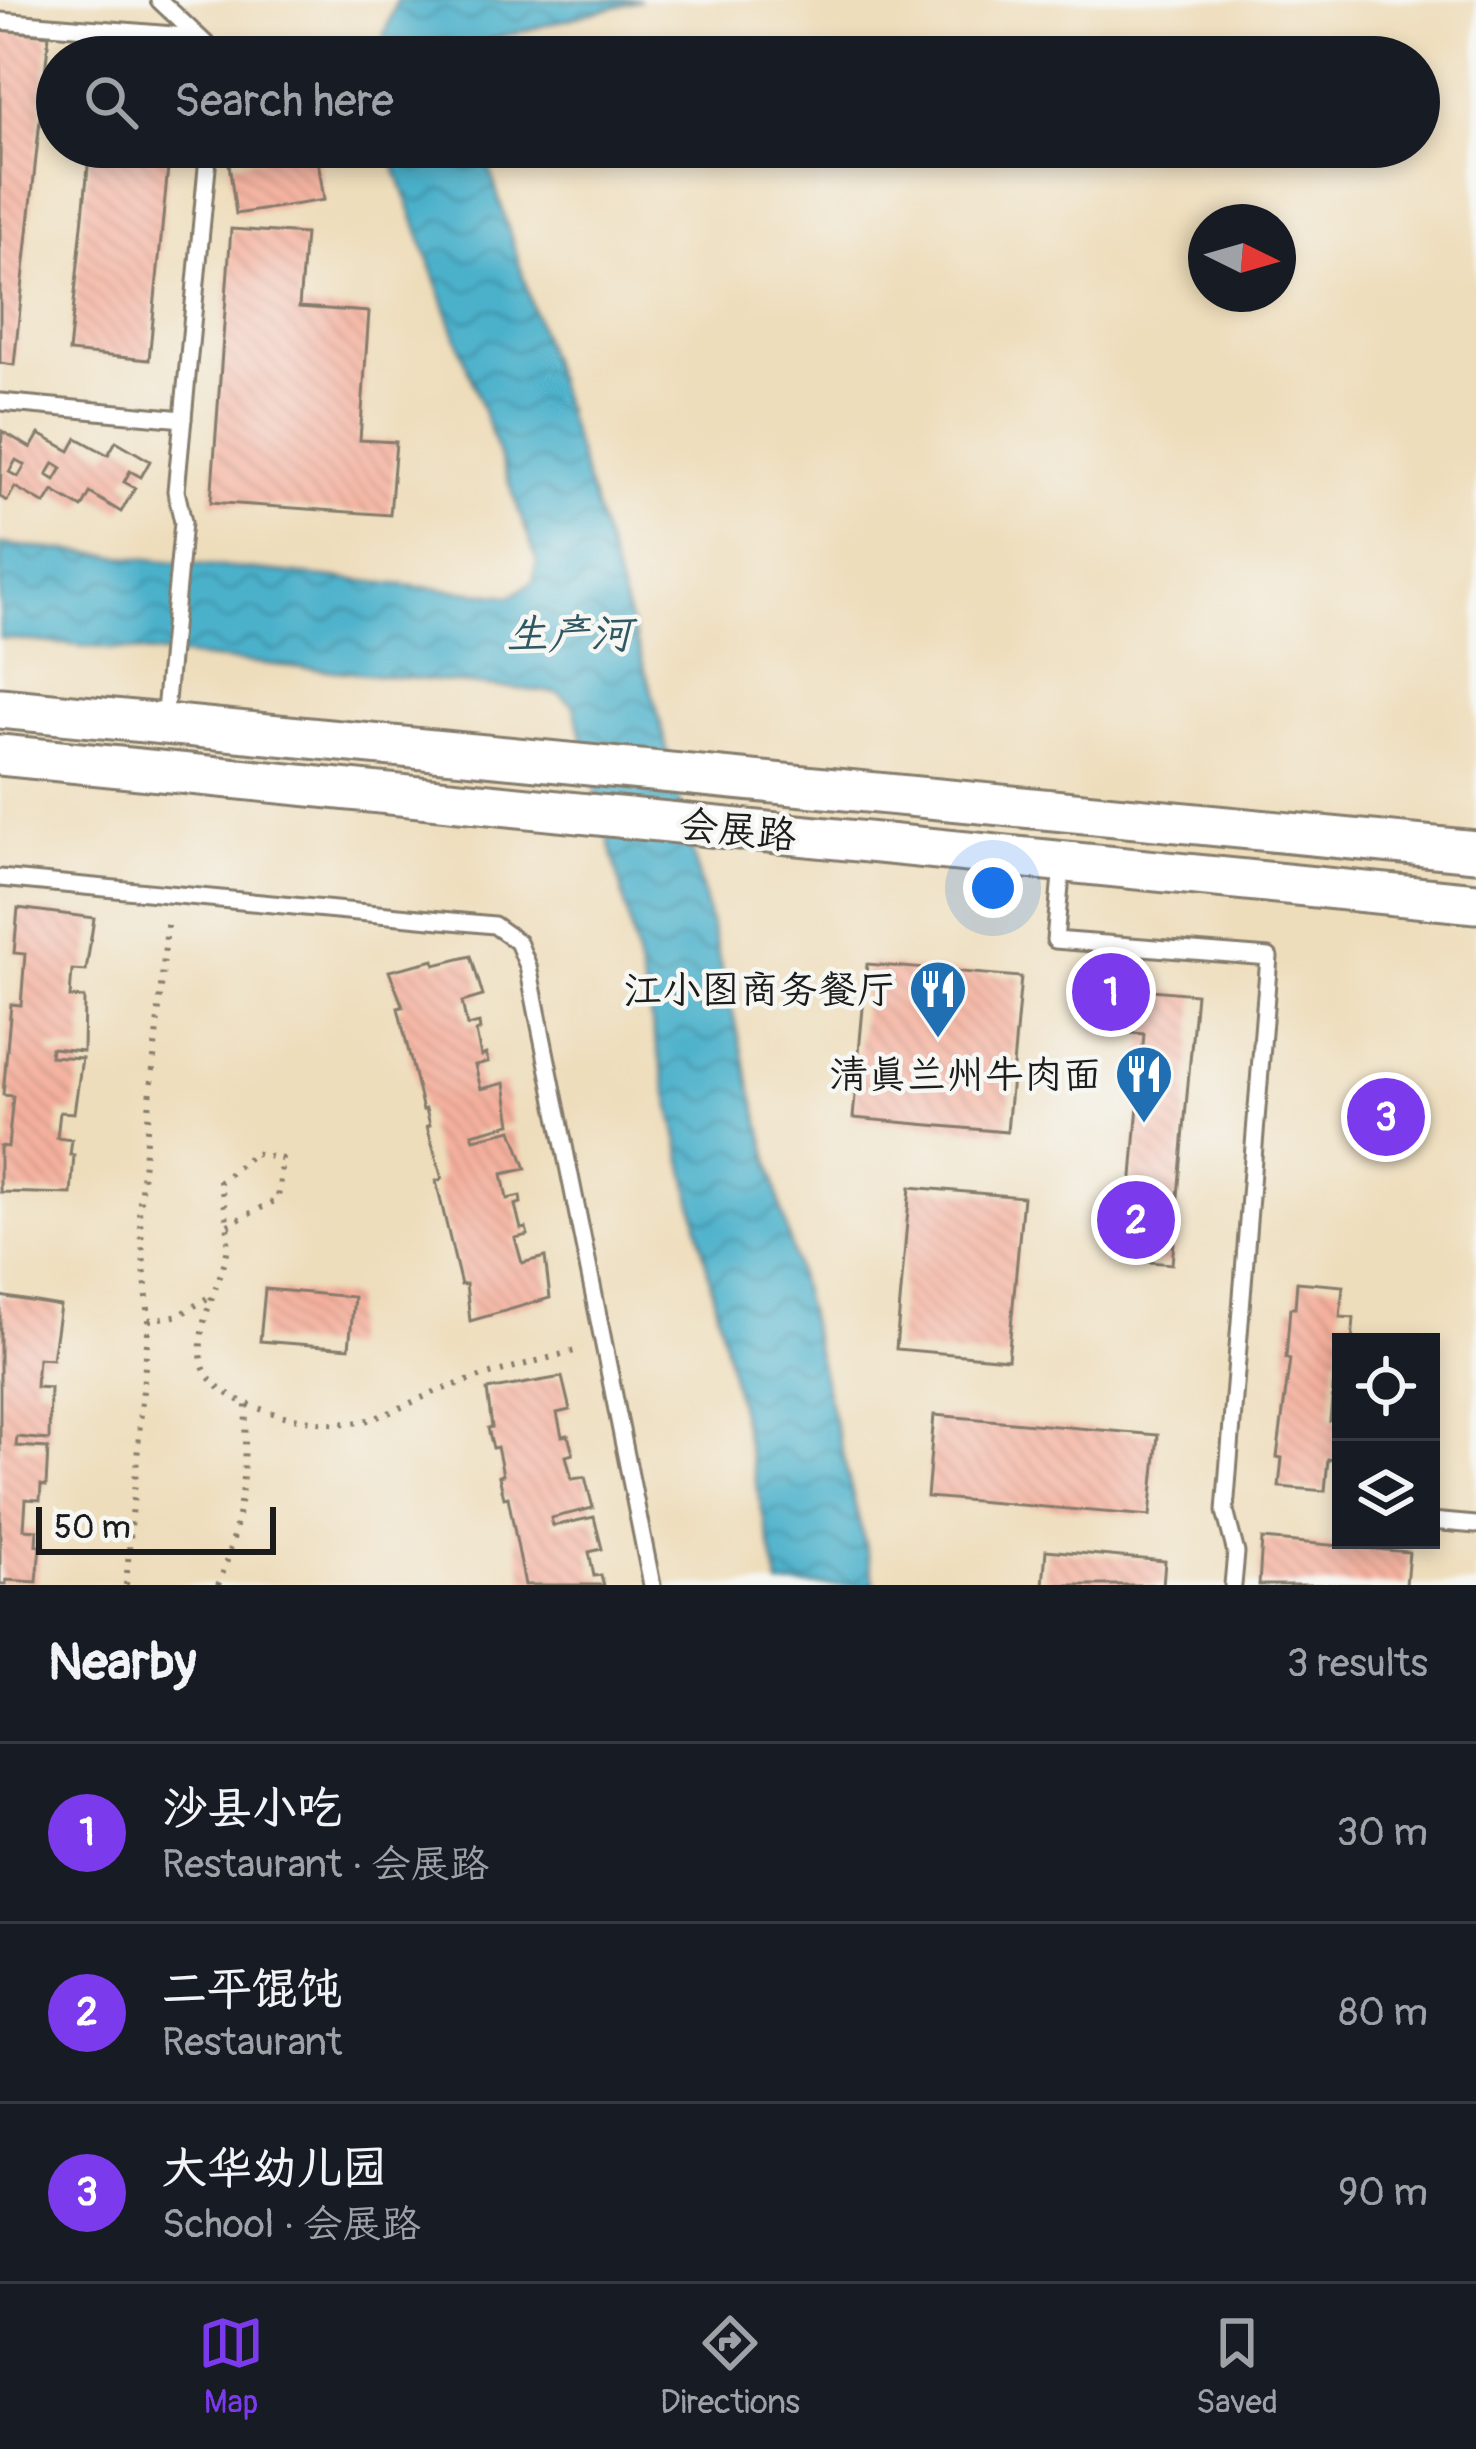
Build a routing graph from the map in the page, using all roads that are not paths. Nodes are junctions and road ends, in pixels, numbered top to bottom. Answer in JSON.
{"nodes":[{"id":1,"x":159,"y":0,"type":"edge"},
{"id":2,"x":0,"y":20,"type":"edge"},
{"id":3,"x":186,"y":36,"type":"edge"},
{"id":4,"x":197,"y":36,"type":"edge"},
{"id":5,"x":207,"y":168,"type":"edge"},
{"id":6,"x":0,"y":402,"type":"edge"},
{"id":7,"x":183,"y":419,"type":"junction"},
{"id":8,"x":0,"y":708,"type":"edge"},
{"id":9,"x":164,"y":724,"type":"junction"},
{"id":10,"x":0,"y":755,"type":"edge"},
{"id":11,"x":1476,"y":851,"type":"edge"},
{"id":12,"x":1062,"y":862,"type":"junction"},
{"id":13,"x":0,"y":878,"type":"edge"},
{"id":14,"x":1476,"y":903,"type":"edge"},
{"id":15,"x":1440,"y":1522,"type":"edge"},
{"id":16,"x":1476,"y":1525,"type":"edge"},
{"id":17,"x":652,"y":1585,"type":"edge"},
{"id":18,"x":1233,"y":1585,"type":"edge"}],
"edges":[{"from":1,"to":4,"type":"lane"},
{"from":2,"to":3,"type":"lane"},
{"from":5,"to":7,"type":"lane"},
{"from":6,"to":7,"type":"lane"},
{"from":7,"to":9,"type":"lane"},
{"from":8,"to":9,"type":"street","name":"会展路"},
{"from":9,"to":11,"type":"street","name":"会展路"},
{"from":10,"to":12,"type":"street","name":"会展路"},
{"from":12,"to":14,"type":"street","name":"会展路"},
{"from":12,"to":18,"type":"lane"},
{"from":13,"to":17,"type":"lane"},
{"from":15,"to":16,"type":"lane"}]}
